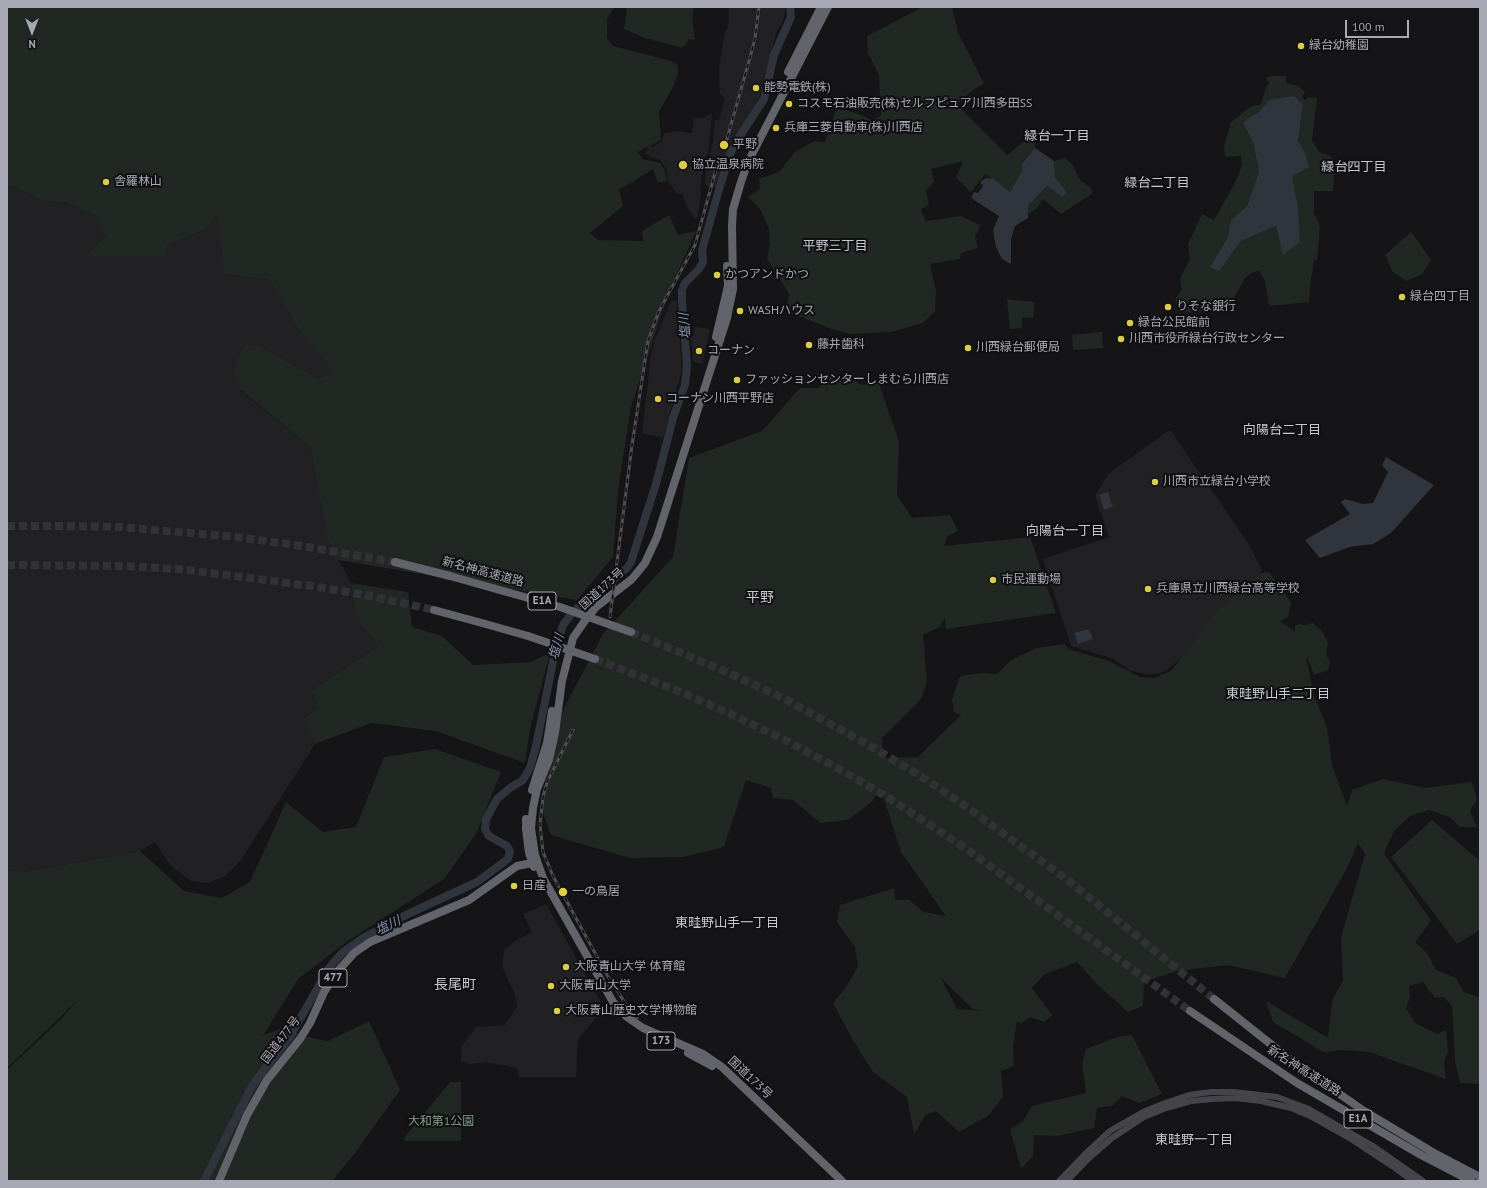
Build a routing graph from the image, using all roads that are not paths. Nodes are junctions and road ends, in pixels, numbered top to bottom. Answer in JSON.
{"nodes":[{"id":1,"x":821,"y":7,"type":"edge"},
{"id":2,"x":828,"y":7,"type":"edge"},
{"id":3,"x":395,"y":562,"type":"tunnel mouth"},
{"id":4,"x":434,"y":610,"type":"tunnel mouth"},
{"id":5,"x":631,"y":632,"type":"tunnel mouth"},
{"id":6,"x":595,"y":659,"type":"tunnel mouth"},
{"id":7,"x":535,"y":864,"type":"junction"},
{"id":8,"x":1214,"y":1000,"type":"tunnel mouth"},
{"id":9,"x":1190,"y":1011,"type":"tunnel mouth"},
{"id":10,"x":1480,"y":1177,"type":"edge"},
{"id":11,"x":219,"y":1181,"type":"edge"},
{"id":12,"x":835,"y":1181,"type":"edge"},
{"id":13,"x":842,"y":1181,"type":"edge"},
{"id":14,"x":1059,"y":1181,"type":"edge"},
{"id":15,"x":1067,"y":1181,"type":"edge"},
{"id":16,"x":1413,"y":1181,"type":"edge"},
{"id":17,"x":1423,"y":1181,"type":"edge"},
{"id":18,"x":1471,"y":1181,"type":"edge"}],
"edges":[{"from":1,"to":7,"type":"highway","name":"国道173号","number":"173"},
{"from":2,"to":7,"type":"highway","name":"国道173号","number":"173"},
{"from":3,"to":5,"type":"highway","name":"新名神高速道路","number":"E1A","bridge":true},
{"from":4,"to":6,"type":"highway","bridge":true},
{"from":7,"to":11,"type":"highway","name":"国道477号","number":"477"},
{"from":7,"to":12,"type":"highway","name":"国道173号","number":"173"},
{"from":7,"to":13,"type":"highway","name":"国道173号","number":"173"},
{"from":8,"to":10,"type":"highway","name":"新名神高速道路","number":"E1A"},
{"from":9,"to":18,"type":"highway","name":"新名神高速道路","number":"E1A"},
{"from":14,"to":17,"type":"main road"},
{"from":15,"to":16,"type":"main road"}]}
